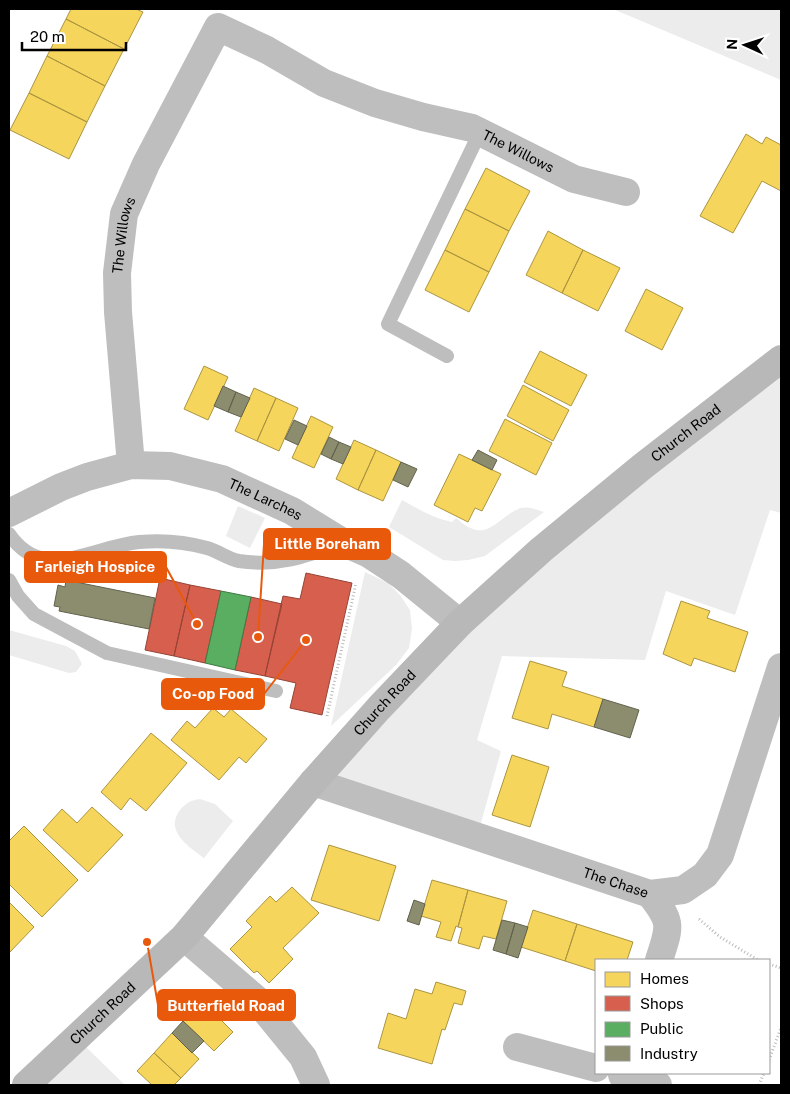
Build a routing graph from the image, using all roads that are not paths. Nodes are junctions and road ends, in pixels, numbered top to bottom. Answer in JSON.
{"nodes":[{"id":1,"x":222,"y":18,"type":"edge"},
{"id":2,"x":480,"y":132,"type":"junction"},
{"id":3,"x":626,"y":192,"type":"dead end"},
{"id":4,"x":447,"y":356,"type":"dead end"},
{"id":5,"x":777,"y":367,"type":"edge"},
{"id":6,"x":131,"y":465,"type":"junction"},
{"id":7,"x":9,"y":513,"type":"edge"},
{"id":8,"x":9,"y":534,"type":"edge"},
{"id":9,"x":353,"y":547,"type":"junction"},
{"id":10,"x":9,"y":580,"type":"edge"},
{"id":11,"x":460,"y":623,"type":"junction"},
{"id":12,"x":781,"y":667,"type":"edge"},
{"id":13,"x":276,"y":691,"type":"dead end"},
{"id":14,"x":313,"y":782,"type":"junction"},
{"id":15,"x":650,"y":894,"type":"junction"},
{"id":16,"x":184,"y":937,"type":"junction"},
{"id":17,"x":659,"y":959,"type":"edge"},
{"id":18,"x":517,"y":1047,"type":"dead end"},
{"id":19,"x":595,"y":1068,"type":"edge"},
{"id":20,"x":623,"y":1074,"type":"edge"},
{"id":21,"x":26,"y":1085,"type":"edge"},
{"id":22,"x":316,"y":1085,"type":"edge"},
{"id":23,"x":658,"y":1085,"type":"edge"}],
"edges":[{"from":1,"to":2,"type":"street","name":"The Willows"},
{"from":1,"to":6,"type":"street","name":"The Willows"},
{"from":2,"to":3,"type":"street","name":"The Willows"},
{"from":2,"to":4,"type":"lane"},
{"from":5,"to":11,"type":"street","name":"Church Road"},
{"from":6,"to":7,"type":"street","name":"The Larches"},
{"from":6,"to":9,"type":"street","name":"The Larches"},
{"from":8,"to":9,"type":"lane"},
{"from":9,"to":11,"type":"street","name":"The Larches"},
{"from":10,"to":13,"type":"lane"},
{"from":11,"to":14,"type":"street","name":"Church Road"},
{"from":12,"to":15,"type":"street","name":"The Chase"},
{"from":14,"to":15,"type":"street","name":"The Chase"},
{"from":14,"to":16,"type":"street","name":"Church Road"},
{"from":15,"to":17,"type":"street"},
{"from":16,"to":21,"type":"street","name":"Church Road"},
{"from":16,"to":22,"type":"street"},
{"from":18,"to":19,"type":"street"},
{"from":20,"to":23,"type":"street"}]}
